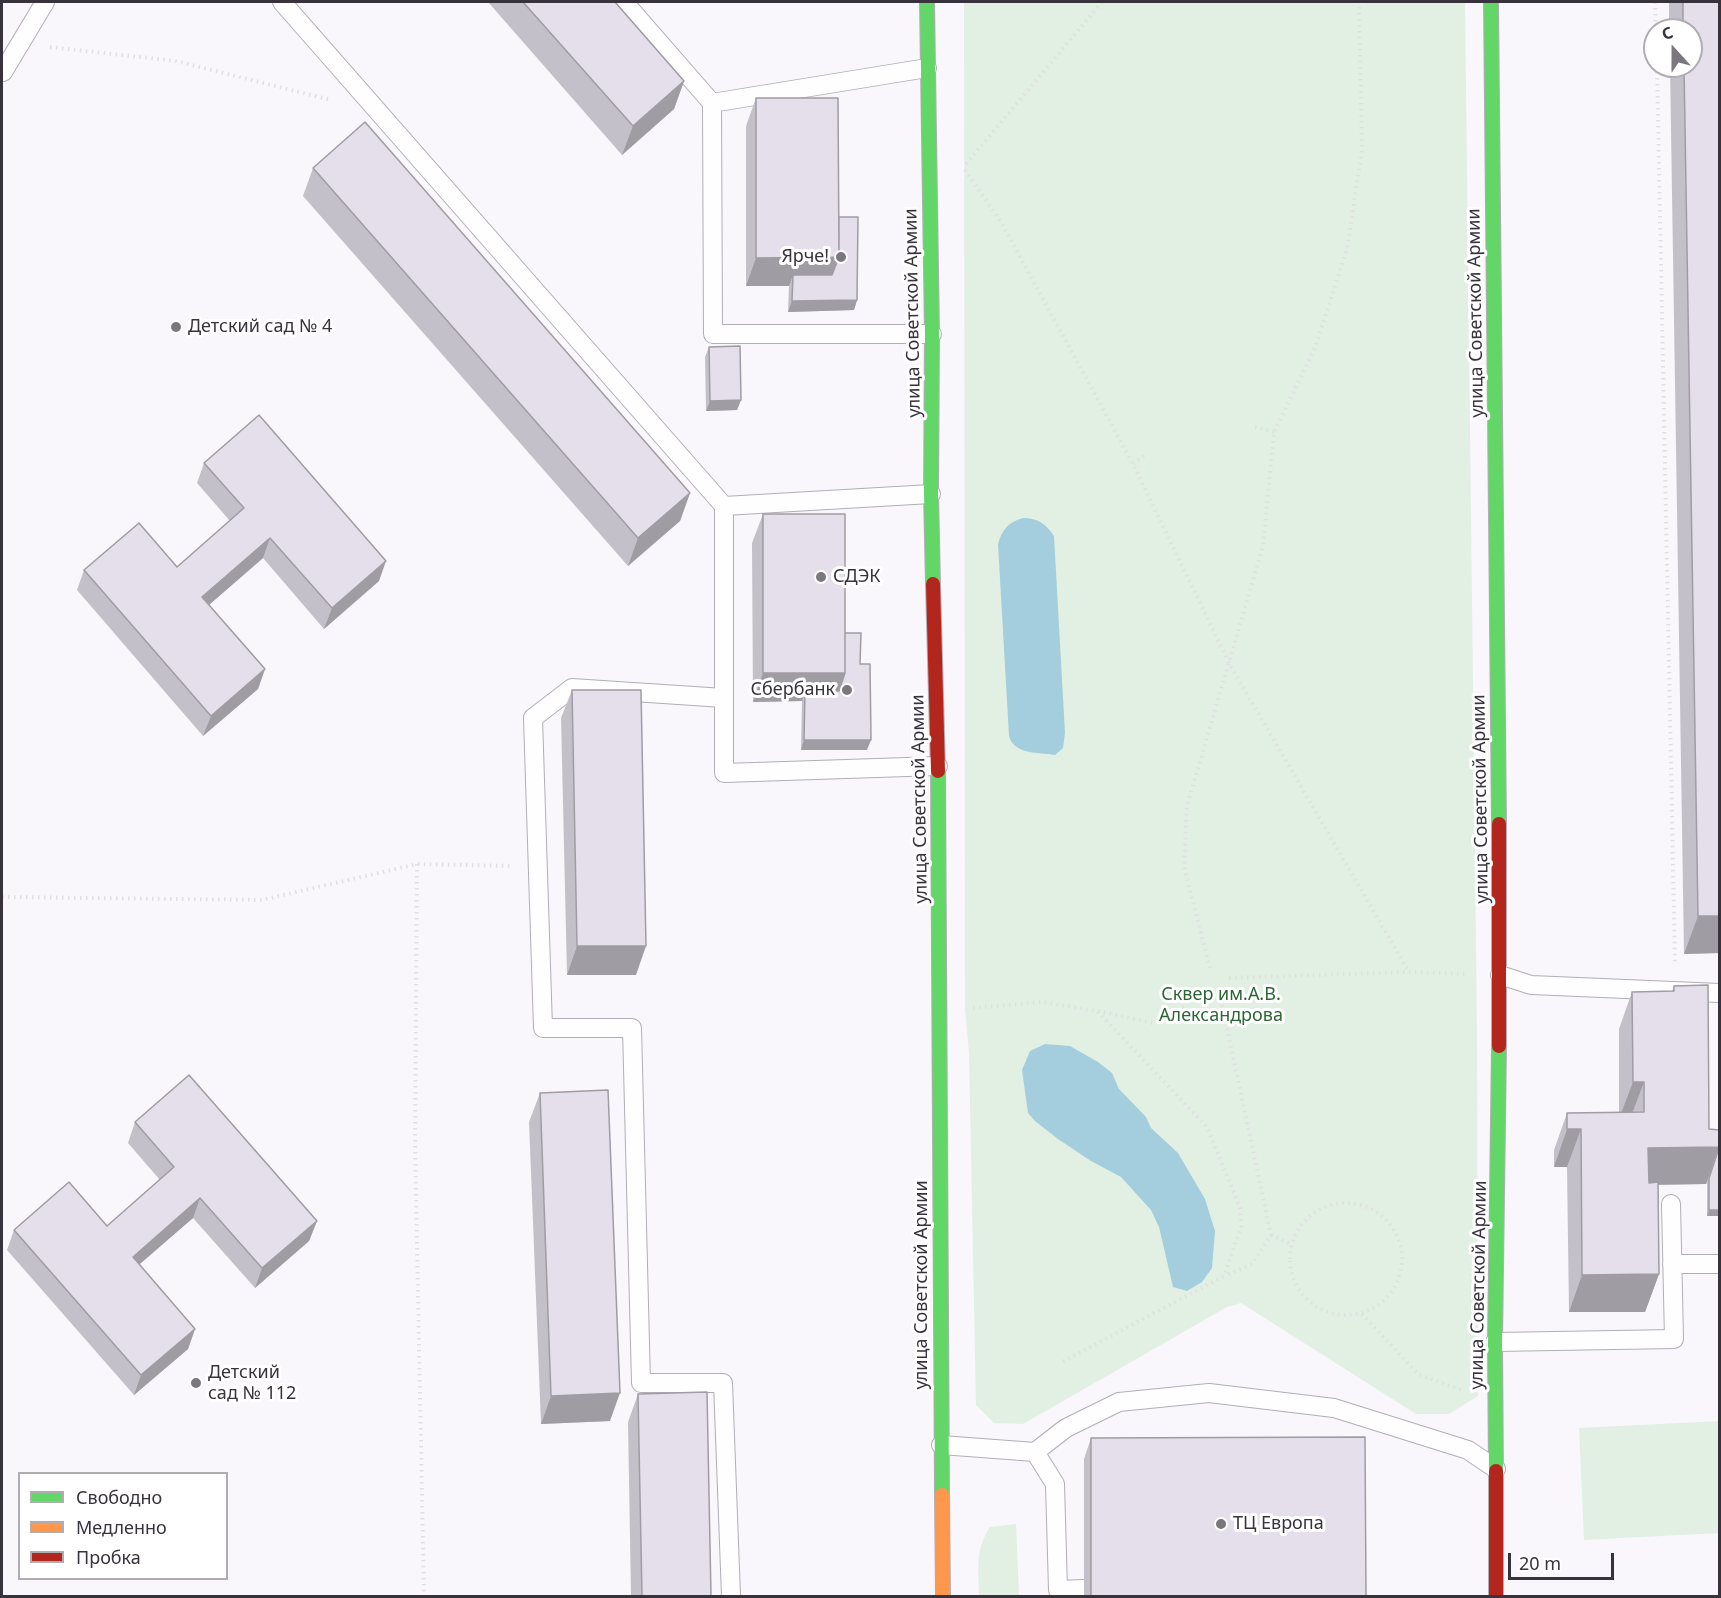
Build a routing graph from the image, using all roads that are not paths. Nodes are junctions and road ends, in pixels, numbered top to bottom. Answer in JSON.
{"nodes":[{"id":1,"x":45,"y":2,"type":"edge"},
{"id":2,"x":282,"y":2,"type":"edge"},
{"id":3,"x":624,"y":2,"type":"edge"},
{"id":4,"x":927,"y":2,"type":"edge"},
{"id":5,"x":1491,"y":2,"type":"edge"},
{"id":6,"x":927,"y":68,"type":"junction"},
{"id":7,"x":3,"y":72,"type":"edge"},
{"id":8,"x":712,"y":103,"type":"junction"},
{"id":9,"x":932,"y":334,"type":"junction"},
{"id":10,"x":931,"y":494,"type":"junction"},
{"id":11,"x":724,"y":506,"type":"junction"},
{"id":12,"x":724,"y":698,"type":"junction"},
{"id":13,"x":938,"y":766,"type":"junction"},
{"id":14,"x":1500,"y":975,"type":"junction"},
{"id":15,"x":1719,"y":993,"type":"edge"},
{"id":16,"x":1671,"y":1204,"type":"edge"},
{"id":17,"x":1672,"y":1264,"type":"junction"},
{"id":18,"x":1719,"y":1264,"type":"edge"},
{"id":19,"x":1495,"y":1342,"type":"junction"},
{"id":20,"x":941,"y":1445,"type":"junction"},
{"id":21,"x":1035,"y":1452,"type":"junction"},
{"id":22,"x":1496,"y":1469,"type":"junction"},
{"id":23,"x":1084,"y":1589,"type":"dead end"},
{"id":24,"x":731,"y":1596,"type":"edge"},
{"id":25,"x":943,"y":1596,"type":"edge"},
{"id":26,"x":1496,"y":1596,"type":"edge"}],
"edges":[{"from":1,"to":7,"type":"lane"},
{"from":2,"to":11,"type":"lane"},
{"from":3,"to":8,"type":"lane"},
{"from":4,"to":6,"type":"main road","name":"улица Советской Армии"},
{"from":5,"to":14,"type":"main road","name":"улица Советской Армии"},
{"from":6,"to":8,"type":"lane"},
{"from":6,"to":9,"type":"main road","name":"улица Советской Армии"},
{"from":8,"to":9,"type":"lane"},
{"from":9,"to":10,"type":"main road","name":"улица Советской Армии"},
{"from":10,"to":11,"type":"lane"},
{"from":10,"to":13,"type":"main road","name":"улица Советской Армии"},
{"from":11,"to":12,"type":"lane"},
{"from":12,"to":13,"type":"lane"},
{"from":12,"to":24,"type":"lane"},
{"from":13,"to":20,"type":"main road","name":"улица Советской Армии"},
{"from":14,"to":15,"type":"lane"},
{"from":14,"to":19,"type":"main road","name":"улица Советской Армии"},
{"from":16,"to":17,"type":"lane"},
{"from":17,"to":18,"type":"lane"},
{"from":17,"to":19,"type":"lane"},
{"from":19,"to":22,"type":"main road","name":"улица Советской Армии"},
{"from":20,"to":21,"type":"lane"},
{"from":20,"to":25,"type":"main road","name":"улица Советской Армии"},
{"from":21,"to":22,"type":"lane"},
{"from":21,"to":23,"type":"lane"},
{"from":22,"to":26,"type":"main road","name":"улица Советской Армии"}]}
